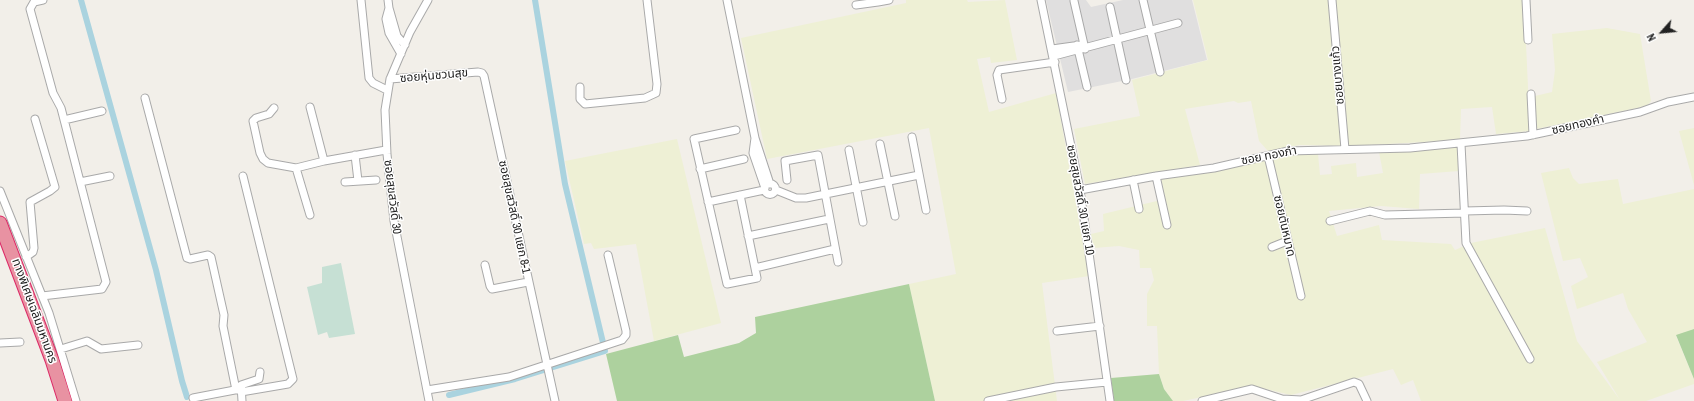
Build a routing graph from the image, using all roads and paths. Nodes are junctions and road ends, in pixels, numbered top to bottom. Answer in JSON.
{"nodes":[{"id":1,"x":43,"y":0,"type":"edge"},
{"id":2,"x":361,"y":0,"type":"edge"},
{"id":3,"x":388,"y":0,"type":"edge"},
{"id":4,"x":428,"y":0,"type":"edge"},
{"id":5,"x":647,"y":0,"type":"edge"},
{"id":6,"x":727,"y":0,"type":"edge"},
{"id":7,"x":889,"y":0,"type":"edge"},
{"id":8,"x":1042,"y":0,"type":"edge"},
{"id":9,"x":1143,"y":0,"type":"edge"},
{"id":10,"x":1332,"y":0,"type":"edge"},
{"id":11,"x":1526,"y":0,"type":"edge"},
{"id":12,"x":878,"y":1,"type":"edge"},
{"id":13,"x":1074,"y":1,"type":"dead end"},
{"id":14,"x":856,"y":5,"type":"dead end"},
{"id":15,"x":1110,"y":7,"type":"dead end"},
{"id":16,"x":389,"y":8,"type":"junction"},
{"id":17,"x":1178,"y":23,"type":"dead end"},
{"id":18,"x":1150,"y":30,"type":"junction"},
{"id":19,"x":1117,"y":39,"type":"junction"},
{"id":20,"x":1528,"y":40,"type":"dead end"},
{"id":21,"x":405,"y":45,"type":"junction"},
{"id":22,"x":1083,"y":47,"type":"junction"},
{"id":23,"x":401,"y":54,"type":"junction"},
{"id":24,"x":1054,"y":56,"type":"junction"},
{"id":25,"x":478,"y":72,"type":"joint"},
{"id":26,"x":1160,"y":72,"type":"dead end"},
{"id":27,"x":390,"y":79,"type":"junction"},
{"id":28,"x":1126,"y":80,"type":"dead end"},
{"id":29,"x":580,"y":87,"type":"dead end"},
{"id":30,"x":1087,"y":87,"type":"dead end"},
{"id":31,"x":387,"y":90,"type":"junction"},
{"id":32,"x":1531,"y":94,"type":"dead end"},
{"id":33,"x":1694,"y":97,"type":"edge"},
{"id":34,"x":145,"y":98,"type":"dead end"},
{"id":35,"x":1002,"y":99,"type":"dead end"},
{"id":36,"x":310,"y":107,"type":"dead end"},
{"id":37,"x":274,"y":108,"type":"dead end"},
{"id":38,"x":102,"y":111,"type":"dead end"},
{"id":39,"x":35,"y":119,"type":"dead end"},
{"id":40,"x":64,"y":120,"type":"junction"},
{"id":41,"x":736,"y":130,"type":"dead end"},
{"id":42,"x":1531,"y":135,"type":"junction"},
{"id":43,"x":912,"y":137,"type":"dead end"},
{"id":44,"x":880,"y":144,"type":"dead end"},
{"id":45,"x":1461,"y":144,"type":"junction"},
{"id":46,"x":1345,"y":149,"type":"junction"},
{"id":47,"x":386,"y":150,"type":"junction"},
{"id":48,"x":848,"y":150,"type":"dead end"},
{"id":49,"x":355,"y":155,"type":"junction"},
{"id":50,"x":1268,"y":156,"type":"junction"},
{"id":51,"x":744,"y":159,"type":"dead end"},
{"id":52,"x":324,"y":161,"type":"junction"},
{"id":53,"x":296,"y":168,"type":"junction"},
{"id":54,"x":700,"y":169,"type":"junction"},
{"id":55,"x":919,"y":175,"type":"junction"},
{"id":56,"x":110,"y":176,"type":"dead end"},
{"id":57,"x":244,"y":176,"type":"dead end"},
{"id":58,"x":1156,"y":176,"type":"junction"},
{"id":59,"x":376,"y":180,"type":"dead end"},
{"id":60,"x":788,"y":180,"type":"dead end"},
{"id":61,"x":1133,"y":180,"type":"junction"},
{"id":62,"x":358,"y":181,"type":"junction"},
{"id":63,"x":80,"y":182,"type":"junction"},
{"id":64,"x":345,"y":182,"type":"dead end"},
{"id":65,"x":887,"y":182,"type":"junction"},
{"id":66,"x":766,"y":187,"type":"junction"},
{"id":67,"x":856,"y":188,"type":"junction"},
{"id":68,"x":1080,"y":190,"type":"junction"},
{"id":69,"x":0,"y":191,"type":"edge"},
{"id":70,"x":825,"y":194,"type":"junction"},
{"id":71,"x":740,"y":195,"type":"junction"},
{"id":72,"x":708,"y":202,"type":"junction"},
{"id":73,"x":1139,"y":209,"type":"dead end"},
{"id":74,"x":926,"y":210,"type":"dead end"},
{"id":75,"x":1527,"y":211,"type":"dead end"},
{"id":76,"x":1465,"y":212,"type":"junction"},
{"id":77,"x":310,"y":215,"type":"dead end"},
{"id":78,"x":895,"y":216,"type":"dead end"},
{"id":79,"x":830,"y":219,"type":"junction"},
{"id":80,"x":1330,"y":221,"type":"dead end"},
{"id":81,"x":863,"y":222,"type":"dead end"},
{"id":82,"x":0,"y":223,"type":"edge"},
{"id":83,"x":1167,"y":225,"type":"dead end"},
{"id":84,"x":0,"y":234,"type":"edge"},
{"id":85,"x":748,"y":236,"type":"junction"},
{"id":86,"x":1287,"y":241,"type":"junction"},
{"id":87,"x":0,"y":243,"type":"edge"},
{"id":88,"x":1272,"y":247,"type":"dead end"},
{"id":89,"x":835,"y":249,"type":"junction"},
{"id":90,"x":608,"y":255,"type":"dead end"},
{"id":91,"x":26,"y":257,"type":"junction"},
{"id":92,"x":838,"y":262,"type":"dead end"},
{"id":93,"x":485,"y":265,"type":"dead end"},
{"id":94,"x":755,"y":268,"type":"junction"},
{"id":95,"x":528,"y":282,"type":"junction"},
{"id":96,"x":42,"y":296,"type":"junction"},
{"id":97,"x":1301,"y":296,"type":"dead end"},
{"id":98,"x":1100,"y":326,"type":"junction"},
{"id":99,"x":1057,"y":331,"type":"dead end"},
{"id":100,"x":20,"y":342,"type":"dead end"},
{"id":101,"x":0,"y":343,"type":"edge"},
{"id":102,"x":138,"y":345,"type":"dead end"},
{"id":103,"x":61,"y":349,"type":"junction"},
{"id":104,"x":1530,"y":359,"type":"dead end"},
{"id":105,"x":547,"y":369,"type":"junction"},
{"id":106,"x":260,"y":372,"type":"dead end"},
{"id":107,"x":1107,"y":382,"type":"junction"},
{"id":108,"x":239,"y":390,"type":"junction"},
{"id":109,"x":427,"y":390,"type":"junction"},
{"id":110,"x":1233,"y":393,"type":"junction"},
{"id":111,"x":192,"y":398,"type":"dead end"},
{"id":112,"x":1302,"y":400,"type":"edge"},
{"id":113,"x":56,"y":401,"type":"edge"},
{"id":114,"x":60,"y":401,"type":"edge"},
{"id":115,"x":65,"y":401,"type":"edge"},
{"id":116,"x":76,"y":401,"type":"edge"},
{"id":117,"x":242,"y":401,"type":"edge"},
{"id":118,"x":429,"y":401,"type":"edge"},
{"id":119,"x":555,"y":401,"type":"edge"},
{"id":120,"x":988,"y":401,"type":"edge"},
{"id":121,"x":1110,"y":401,"type":"edge"},
{"id":122,"x":1202,"y":401,"type":"edge"},
{"id":123,"x":1234,"y":401,"type":"edge"},
{"id":124,"x":1367,"y":401,"type":"edge"}],
"edges":[{"from":1,"to":40,"type":"street"},
{"from":2,"to":31,"type":"street"},
{"from":3,"to":16,"type":"street"},
{"from":4,"to":21,"type":"street","name":"ซอยสุขสวัสดิ์ 30"},
{"from":5,"to":29,"type":"street"},
{"from":6,"to":66,"type":"street"},
{"from":7,"to":12,"type":"street"},
{"from":8,"to":24,"type":"street","name":"ซอยสุขสวัสดิ์ 30 แยก 10"},
{"from":9,"to":18,"type":"street"},
{"from":10,"to":46,"type":"street","name":"ซอยบางแก้ว"},
{"from":11,"to":20,"type":"street"},
{"from":12,"to":14,"type":"street"},
{"from":13,"to":22,"type":"street"},
{"from":15,"to":19,"type":"street"},
{"from":16,"to":21,"type":"street"},
{"from":16,"to":23,"type":"street"},
{"from":17,"to":18,"type":"street"},
{"from":18,"to":19,"type":"street"},
{"from":18,"to":26,"type":"street"},
{"from":19,"to":22,"type":"street"},
{"from":19,"to":28,"type":"street"},
{"from":21,"to":23,"type":"street","name":"ซอยสุขสวัสดิ์ 30"},
{"from":22,"to":24,"type":"street"},
{"from":22,"to":30,"type":"street"},
{"from":23,"to":27,"type":"street","name":"ซอยสุขสวัสดิ์ 30"},
{"from":24,"to":35,"type":"street"},
{"from":24,"to":68,"type":"street","name":"ซอยสุขสวัสดิ์ 30 แยก 10"},
{"from":25,"to":27,"type":"street","name":"ซอยหุ่นชวนสุข"},
{"from":25,"to":95,"type":"street","name":"ซอยสุขสวัสดิ์ 30 แยก 8-1"},
{"from":27,"to":31,"type":"street","name":"ซอยสุขสวัสดิ์ 30"},
{"from":31,"to":47,"type":"street","name":"ซอยสุขสวัสดิ์ 30"},
{"from":32,"to":42,"type":"street"},
{"from":33,"to":42,"type":"street","name":"ซอยทองคำ"},
{"from":34,"to":108,"type":"street"},
{"from":36,"to":52,"type":"street"},
{"from":37,"to":53,"type":"street"},
{"from":38,"to":40,"type":"street"},
{"from":39,"to":91,"type":"street"},
{"from":40,"to":63,"type":"street"},
{"from":41,"to":54,"type":"street"},
{"from":42,"to":45,"type":"street","name":"ซอยทองคำ"},
{"from":43,"to":55,"type":"street"},
{"from":44,"to":65,"type":"street"},
{"from":45,"to":46,"type":"street","name":"ซอย ทองภํา"},
{"from":45,"to":76,"type":"street"},
{"from":46,"to":50,"type":"street","name":"ซอย ทองภํา"},
{"from":47,"to":49,"type":"street"},
{"from":47,"to":109,"type":"street","name":"ซอยสุขสวัสดิ์ 30"},
{"from":48,"to":67,"type":"street"},
{"from":49,"to":52,"type":"street"},
{"from":49,"to":62,"type":"street"},
{"from":50,"to":58,"type":"street","name":"ซอย ทองภํา"},
{"from":50,"to":86,"type":"street","name":"ซอยตันหมาด"},
{"from":51,"to":54,"type":"street"},
{"from":52,"to":53,"type":"street"},
{"from":53,"to":77,"type":"street"},
{"from":54,"to":72,"type":"street"},
{"from":55,"to":65,"type":"street"},
{"from":55,"to":74,"type":"street"},
{"from":56,"to":63,"type":"street"},
{"from":57,"to":108,"type":"street"},
{"from":58,"to":61,"type":"street","name":"ซอย ทองภํา"},
{"from":58,"to":83,"type":"street"},
{"from":59,"to":62,"type":"street"},
{"from":60,"to":70,"type":"street"},
{"from":61,"to":68,"type":"street","name":"ซอย ทองภํา"},
{"from":61,"to":73,"type":"street"},
{"from":62,"to":64,"type":"street"},
{"from":63,"to":96,"type":"street"},
{"from":65,"to":67,"type":"street"},
{"from":65,"to":78,"type":"street"},
{"from":66,"to":70,"type":"street"},
{"from":66,"to":71,"type":"street"},
{"from":67,"to":70,"type":"street"},
{"from":67,"to":81,"type":"street"},
{"from":68,"to":98,"type":"street","name":"ซอยสุขสวัสดิ์ 30 แยก 10"},
{"from":69,"to":91,"type":"street"},
{"from":70,"to":79,"type":"street"},
{"from":71,"to":72,"type":"street"},
{"from":71,"to":85,"type":"street"},
{"from":72,"to":94,"type":"street"},
{"from":75,"to":76,"type":"street"},
{"from":76,"to":80,"type":"street"},
{"from":76,"to":104,"type":"street"},
{"from":79,"to":85,"type":"street"},
{"from":79,"to":89,"type":"street"},
{"from":82,"to":115,"type":"highway","name":"ทางพิเศษเฉลิมมหานคร"},
{"from":84,"to":114,"type":"street"},
{"from":85,"to":94,"type":"street"},
{"from":86,"to":88,"type":"street"},
{"from":86,"to":97,"type":"street","name":"ซอยตันหมาด"},
{"from":87,"to":113,"type":"highway","name":"ทางพิเศษเฉลิมมหานคร"},
{"from":89,"to":92,"type":"street"},
{"from":89,"to":94,"type":"street"},
{"from":90,"to":105,"type":"street"},
{"from":91,"to":96,"type":"street"},
{"from":93,"to":95,"type":"street"},
{"from":95,"to":105,"type":"street","name":"ซอยสุขสวัสดิ์ 30 แยก 8-1"},
{"from":96,"to":103,"type":"street"},
{"from":98,"to":99,"type":"street"},
{"from":98,"to":107,"type":"street","name":"ซอยสุขสวัสดิ์ 30 แยก 10"},
{"from":100,"to":101,"type":"street"},
{"from":102,"to":103,"type":"street"},
{"from":103,"to":116,"type":"street"},
{"from":105,"to":109,"type":"street"},
{"from":105,"to":119,"type":"street","name":"ซอยสุขสวัสดิ์ 30 แยก 8-1"},
{"from":106,"to":108,"type":"street"},
{"from":107,"to":120,"type":"street"},
{"from":107,"to":121,"type":"street","name":"ซอยสุขสวัสดิ์ 30 แยก 10"},
{"from":108,"to":111,"type":"street"},
{"from":108,"to":117,"type":"street"},
{"from":109,"to":118,"type":"street","name":"ซอยสุขสวัสดิ์ 30"},
{"from":110,"to":112,"type":"street"},
{"from":110,"to":122,"type":"street"},
{"from":110,"to":123,"type":"street"},
{"from":112,"to":124,"type":"street"}]}
